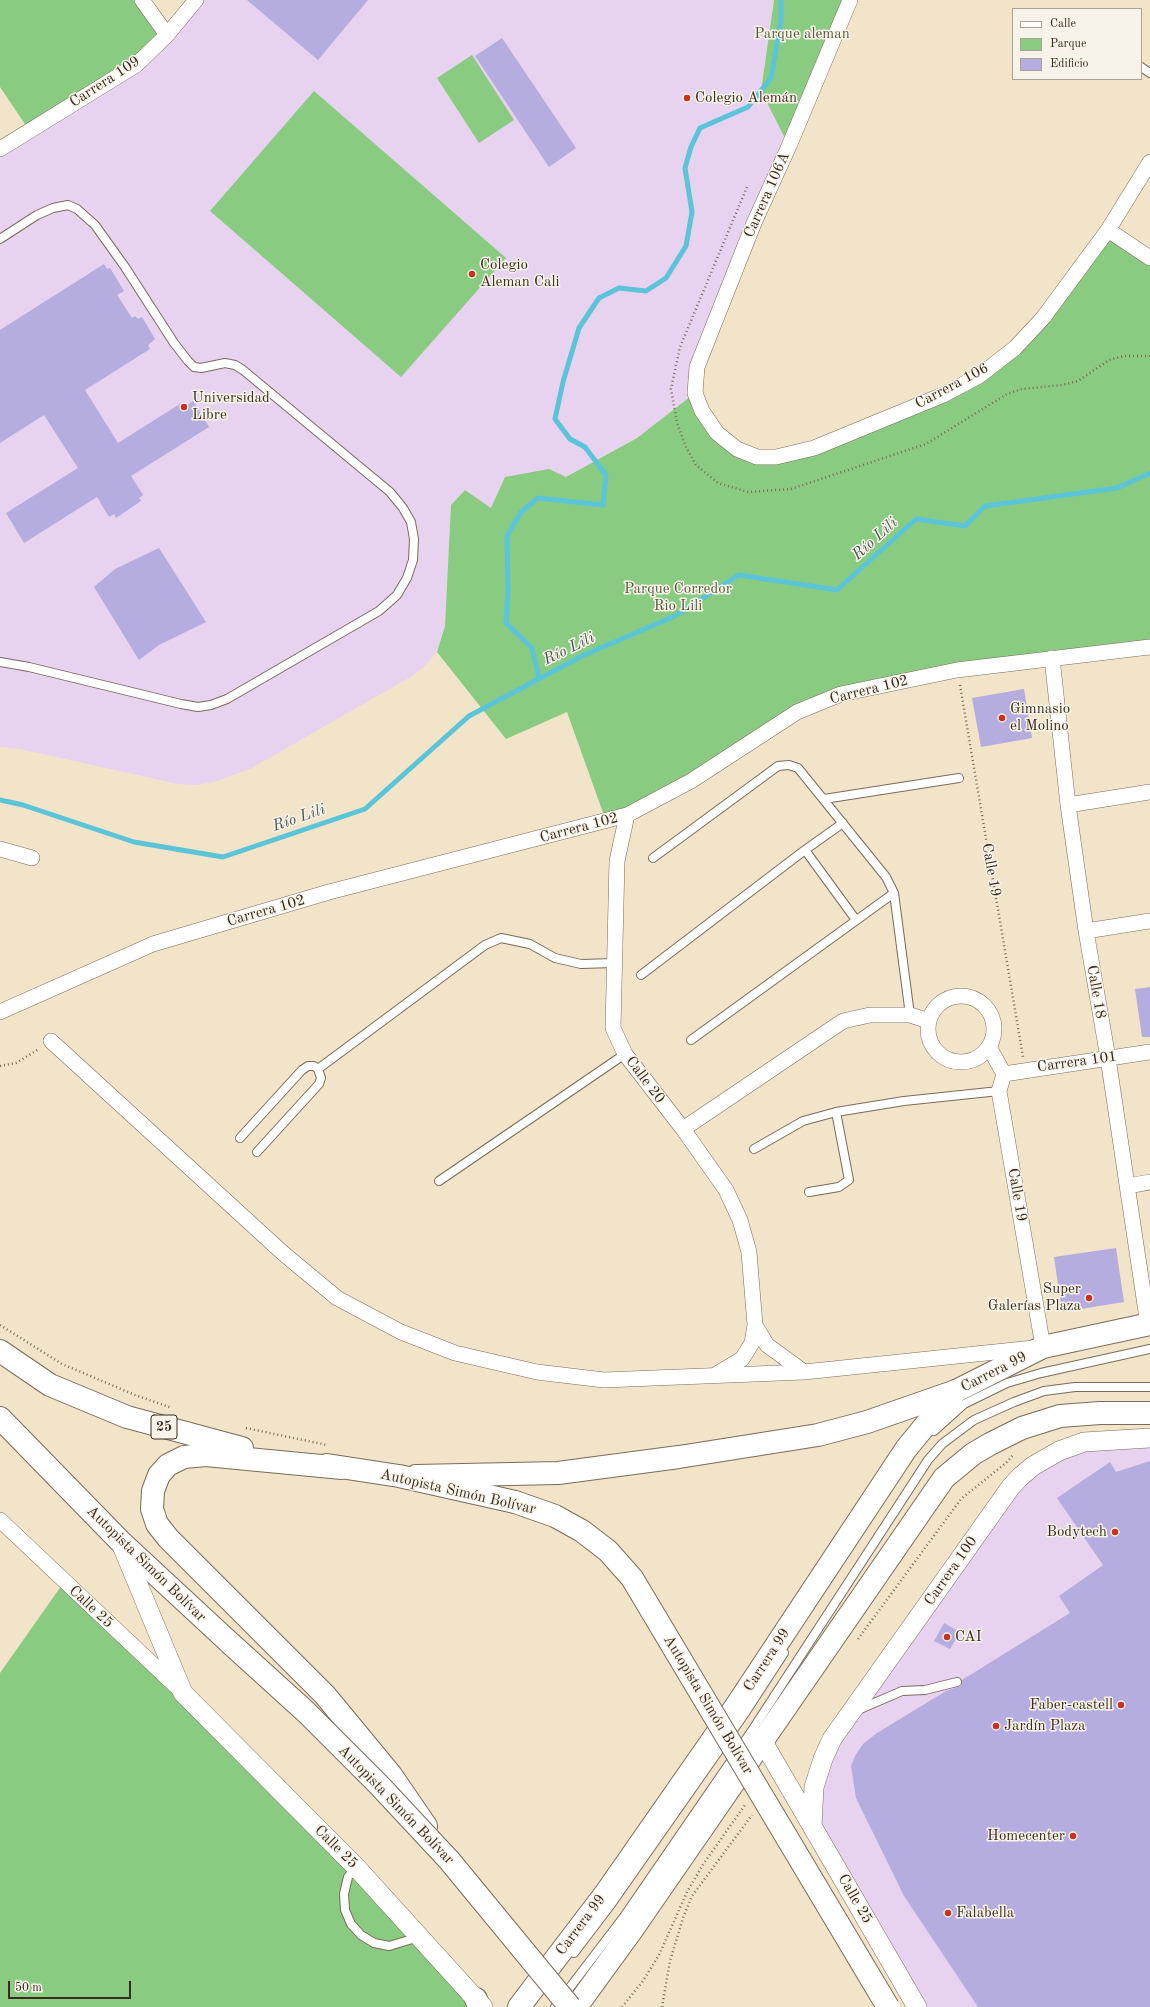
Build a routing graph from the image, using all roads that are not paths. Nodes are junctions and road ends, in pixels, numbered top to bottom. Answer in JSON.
{"nodes":[{"id":1,"x":142,"y":0,"type":"edge"},
{"id":2,"x":196,"y":0,"type":"edge"},
{"id":3,"x":850,"y":0,"type":"edge"},
{"id":4,"x":167,"y":35,"type":"junction"},
{"id":5,"x":0,"y":149,"type":"edge"},
{"id":6,"x":1150,"y":162,"type":"edge"},
{"id":7,"x":1108,"y":230,"type":"junction"},
{"id":8,"x":0,"y":239,"type":"edge"},
{"id":9,"x":1150,"y":258,"type":"edge"},
{"id":10,"x":695,"y":393,"type":"joint"},
{"id":11,"x":1150,"y":647,"type":"edge"},
{"id":12,"x":1052,"y":658,"type":"junction"},
{"id":13,"x":0,"y":662,"type":"edge"},
{"id":14,"x":959,"y":778,"type":"dead end"},
{"id":15,"x":1150,"y":792,"type":"edge"},
{"id":16,"x":824,"y":799,"type":"junction"},
{"id":17,"x":1068,"y":805,"type":"junction"},
{"id":18,"x":627,"y":815,"type":"junction"},
{"id":19,"x":843,"y":823,"type":"junction"},
{"id":20,"x":0,"y":849,"type":"edge"},
{"id":21,"x":805,"y":850,"type":"junction"},
{"id":22,"x":32,"y":858,"type":"dead end"},
{"id":23,"x":653,"y":858,"type":"dead end"},
{"id":24,"x":894,"y":893,"type":"junction"},
{"id":25,"x":856,"y":920,"type":"junction"},
{"id":26,"x":1150,"y":921,"type":"edge"},
{"id":27,"x":1086,"y":931,"type":"junction"},
{"id":28,"x":614,"y":964,"type":"junction"},
{"id":29,"x":641,"y":975,"type":"dead end"},
{"id":30,"x":0,"y":1012,"type":"edge"},
{"id":31,"x":910,"y":1015,"type":"junction"},
{"id":32,"x":928,"y":1021,"type":"junction"},
{"id":33,"x":691,"y":1040,"type":"dead end"},
{"id":34,"x":51,"y":1041,"type":"road end"},
{"id":35,"x":989,"y":1047,"type":"junction"},
{"id":36,"x":1150,"y":1052,"type":"edge"},
{"id":37,"x":625,"y":1054,"type":"junction"},
{"id":38,"x":1108,"y":1058,"type":"junction"},
{"id":39,"x":318,"y":1069,"type":"junction"},
{"id":40,"x":1004,"y":1074,"type":"junction"},
{"id":41,"x":999,"y":1091,"type":"junction"},
{"id":42,"x":836,"y":1112,"type":"junction"},
{"id":43,"x":683,"y":1129,"type":"junction"},
{"id":44,"x":240,"y":1138,"type":"dead end"},
{"id":45,"x":754,"y":1149,"type":"dead end"},
{"id":46,"x":257,"y":1152,"type":"dead end"},
{"id":47,"x":439,"y":1181,"type":"dead end"},
{"id":48,"x":1150,"y":1182,"type":"edge"},
{"id":49,"x":1128,"y":1186,"type":"junction"},
{"id":50,"x":809,"y":1192,"type":"dead end"},
{"id":51,"x":755,"y":1325,"type":"junction"},
{"id":52,"x":1149,"y":1325,"type":"edge"},
{"id":53,"x":1043,"y":1347,"type":"junction"},
{"id":54,"x":1150,"y":1349,"type":"edge"},
{"id":55,"x":0,"y":1352,"type":"edge"},
{"id":56,"x":804,"y":1372,"type":"junction"},
{"id":57,"x":711,"y":1377,"type":"junction"},
{"id":58,"x":1150,"y":1387,"type":"edge"},
{"id":59,"x":956,"y":1391,"type":"junction"},
{"id":60,"x":1150,"y":1413,"type":"edge"},
{"id":61,"x":0,"y":1418,"type":"edge"},
{"id":62,"x":1150,"y":1438,"type":"edge"},
{"id":63,"x":926,"y":1439,"type":"dead end"},
{"id":64,"x":342,"y":1468,"type":"junction"},
{"id":65,"x":399,"y":1476,"type":"junction"},
{"id":66,"x":0,"y":1520,"type":"edge"},
{"id":67,"x":120,"y":1541,"type":"junction"},
{"id":68,"x":791,"y":1643,"type":"dead end"},
{"id":69,"x":957,"y":1682,"type":"dead end"},
{"id":70,"x":183,"y":1693,"type":"junction"},
{"id":71,"x":850,"y":1713,"type":"junction"},
{"id":72,"x":763,"y":1742,"type":"junction"},
{"id":73,"x":812,"y":1826,"type":"junction"},
{"id":74,"x":449,"y":1860,"type":"junction"},
{"id":75,"x":356,"y":1866,"type":"junction"},
{"id":76,"x":419,"y":1937,"type":"junction"},
{"id":77,"x":570,"y":1958,"type":"dead end"},
{"id":78,"x":556,"y":1976,"type":"dead end"},
{"id":79,"x":547,"y":1989,"type":"dead end"},
{"id":80,"x":479,"y":2004,"type":"edge"},
{"id":81,"x":519,"y":2007,"type":"edge"},
{"id":82,"x":555,"y":2007,"type":"edge"},
{"id":83,"x":570,"y":2007,"type":"edge"},
{"id":84,"x":576,"y":2007,"type":"edge"},
{"id":85,"x":888,"y":2007,"type":"edge"},
{"id":86,"x":917,"y":2007,"type":"edge"}],
"edges":[{"from":1,"to":4,"type":"street"},
{"from":2,"to":4,"type":"street","name":"Carrera 109"},
{"from":3,"to":10,"type":"street","name":"Carrera 106A"},
{"from":4,"to":5,"type":"street","name":"Carrera 109"},
{"from":6,"to":7,"type":"street","name":"Carrera 106"},
{"from":7,"to":9,"type":"street"},
{"from":7,"to":10,"type":"street","name":"Carrera 106"},
{"from":8,"to":13,"type":"lane"},
{"from":11,"to":12,"type":"street","name":"Carrera 102"},
{"from":12,"to":17,"type":"street","name":"Calle 18"},
{"from":12,"to":18,"type":"street","name":"Carrera 102"},
{"from":14,"to":16,"type":"lane"},
{"from":15,"to":17,"type":"street"},
{"from":16,"to":19,"type":"lane"},
{"from":16,"to":23,"type":"lane"},
{"from":17,"to":27,"type":"street","name":"Calle 18"},
{"from":18,"to":28,"type":"street","name":"Calle 20"},
{"from":18,"to":30,"type":"street","name":"Carrera 102"},
{"from":19,"to":21,"type":"lane"},
{"from":19,"to":24,"type":"lane"},
{"from":20,"to":22,"type":"street"},
{"from":21,"to":25,"type":"lane"},
{"from":21,"to":29,"type":"lane"},
{"from":24,"to":25,"type":"lane"},
{"from":24,"to":31,"type":"lane"},
{"from":25,"to":33,"type":"lane"},
{"from":26,"to":27,"type":"street"},
{"from":27,"to":38,"type":"street","name":"Calle 18"},
{"from":28,"to":37,"type":"street","name":"Calle 20"},
{"from":28,"to":39,"type":"lane"},
{"from":31,"to":32,"type":"street"},
{"from":31,"to":43,"type":"street"},
{"from":32,"to":35,"type":"street"},
{"from":32,"to":35,"type":"street"},
{"from":34,"to":57,"type":"street"},
{"from":35,"to":40,"type":"street"},
{"from":36,"to":38,"type":"street","name":"Carrera 101"},
{"from":37,"to":43,"type":"street","name":"Calle 20"},
{"from":37,"to":47,"type":"lane"},
{"from":38,"to":40,"type":"street","name":"Carrera 101"},
{"from":38,"to":49,"type":"street","name":"Calle 18"},
{"from":39,"to":44,"type":"lane"},
{"from":39,"to":46,"type":"lane"},
{"from":40,"to":41,"type":"street","name":"Calle 19"},
{"from":41,"to":42,"type":"lane"},
{"from":41,"to":53,"type":"street","name":"Calle 19"},
{"from":42,"to":45,"type":"lane"},
{"from":42,"to":50,"type":"lane"},
{"from":43,"to":51,"type":"street","name":"Calle 20"},
{"from":48,"to":49,"type":"street"},
{"from":49,"to":52,"type":"street","name":"Calle 18"},
{"from":51,"to":56,"type":"street","name":"Calle 20"},
{"from":51,"to":57,"type":"street","name":"Calle 20"},
{"from":52,"to":53,"type":"main road"},
{"from":53,"to":56,"type":"street"},
{"from":53,"to":59,"type":"main road","name":"Carrera 99"},
{"from":54,"to":63,"type":"lane"},
{"from":55,"to":64,"type":"main road","name":"Autopista Simón Bolívar","number":"25"},
{"from":56,"to":57,"type":"street"},
{"from":58,"to":82,"type":"lane"},
{"from":59,"to":65,"type":"main road"},
{"from":59,"to":81,"type":"main road","name":"Carrera 99"},
{"from":60,"to":72,"type":"main road"},
{"from":61,"to":67,"type":"main road","name":"Autopista Simón Bolívar"},
{"from":62,"to":71,"type":"street","name":"Carrera 100"},
{"from":64,"to":65,"type":"main road","name":"Autopista Simón Bolívar","number":"25"},
{"from":64,"to":74,"type":"main road","bridge":true},
{"from":65,"to":85,"type":"main road","name":"Autopista Simón Bolívar","bridge":true},
{"from":66,"to":70,"type":"street","name":"Calle 25"},
{"from":67,"to":70,"type":"street","name":"Calle 25"},
{"from":67,"to":74,"type":"main road","name":"Autopista Simón Bolívar","bridge":true},
{"from":68,"to":77,"type":"lane"},
{"from":69,"to":71,"type":"lane"},
{"from":70,"to":75,"type":"street","name":"Calle 25"},
{"from":71,"to":73,"type":"street","name":"Carrera 100"},
{"from":72,"to":73,"type":"street","name":"Calle 25"},
{"from":72,"to":84,"type":"main road"},
{"from":73,"to":86,"type":"street","name":"Calle 25"},
{"from":74,"to":83,"type":"main road","name":"Autopista Simón Bolívar","bridge":true},
{"from":75,"to":76,"type":"street","name":"Calle 25"},
{"from":75,"to":76,"type":"lane"},
{"from":76,"to":80,"type":"street","name":"Calle 25"},
{"from":78,"to":79,"type":"lane"}]}
